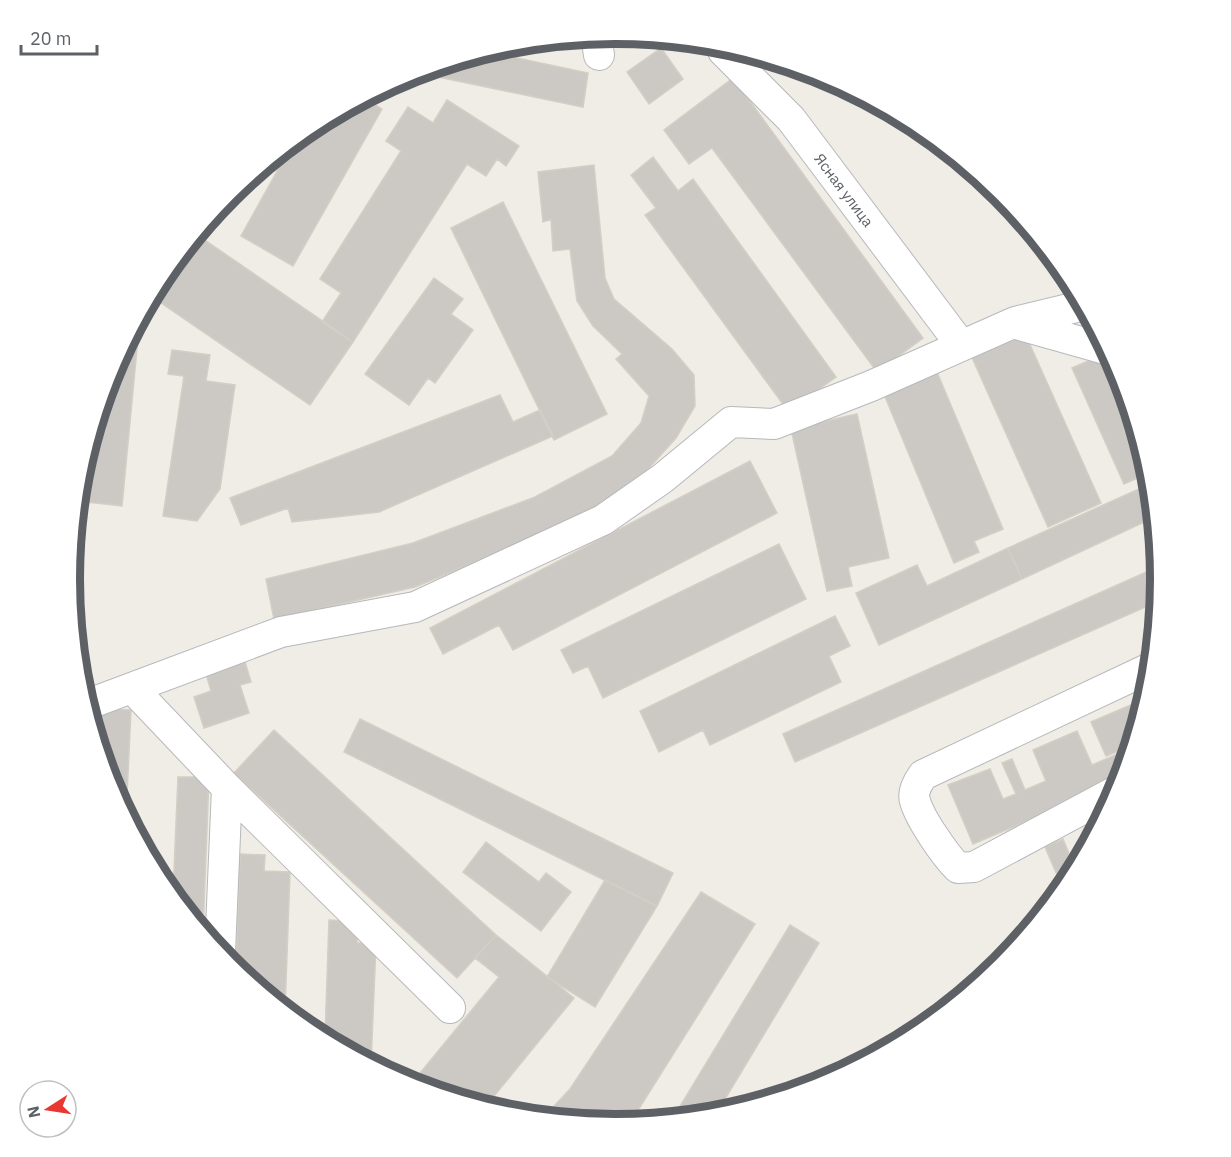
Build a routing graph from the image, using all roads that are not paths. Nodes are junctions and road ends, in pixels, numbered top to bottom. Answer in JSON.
{"nodes":[{"id":1,"x":736,"y":58,"type":"edge"},
{"id":2,"x":1077,"y":307,"type":"edge"},
{"id":3,"x":1013,"y":323,"type":"junction"},
{"id":4,"x":961,"y":345,"type":"junction"},
{"id":5,"x":1097,"y":347,"type":"edge"},
{"id":6,"x":1142,"y":672,"type":"edge"},
{"id":7,"x":132,"y":688,"type":"junction"},
{"id":8,"x":95,"y":702,"type":"edge"},
{"id":9,"x":227,"y":788,"type":"junction"},
{"id":10,"x":1103,"y":798,"type":"edge"},
{"id":11,"x":221,"y":939,"type":"edge"},
{"id":12,"x":450,"y":1008,"type":"dead end"}],
"edges":[{"from":1,"to":4,"type":"street","name":"Ясная улица"},
{"from":2,"to":3,"type":"street"},
{"from":3,"to":4,"type":"street"},
{"from":3,"to":5,"type":"street"},
{"from":4,"to":7,"type":"street"},
{"from":6,"to":10,"type":"street"},
{"from":7,"to":8,"type":"street"},
{"from":7,"to":9,"type":"street"},
{"from":9,"to":11,"type":"street"},
{"from":9,"to":12,"type":"street"}]}
